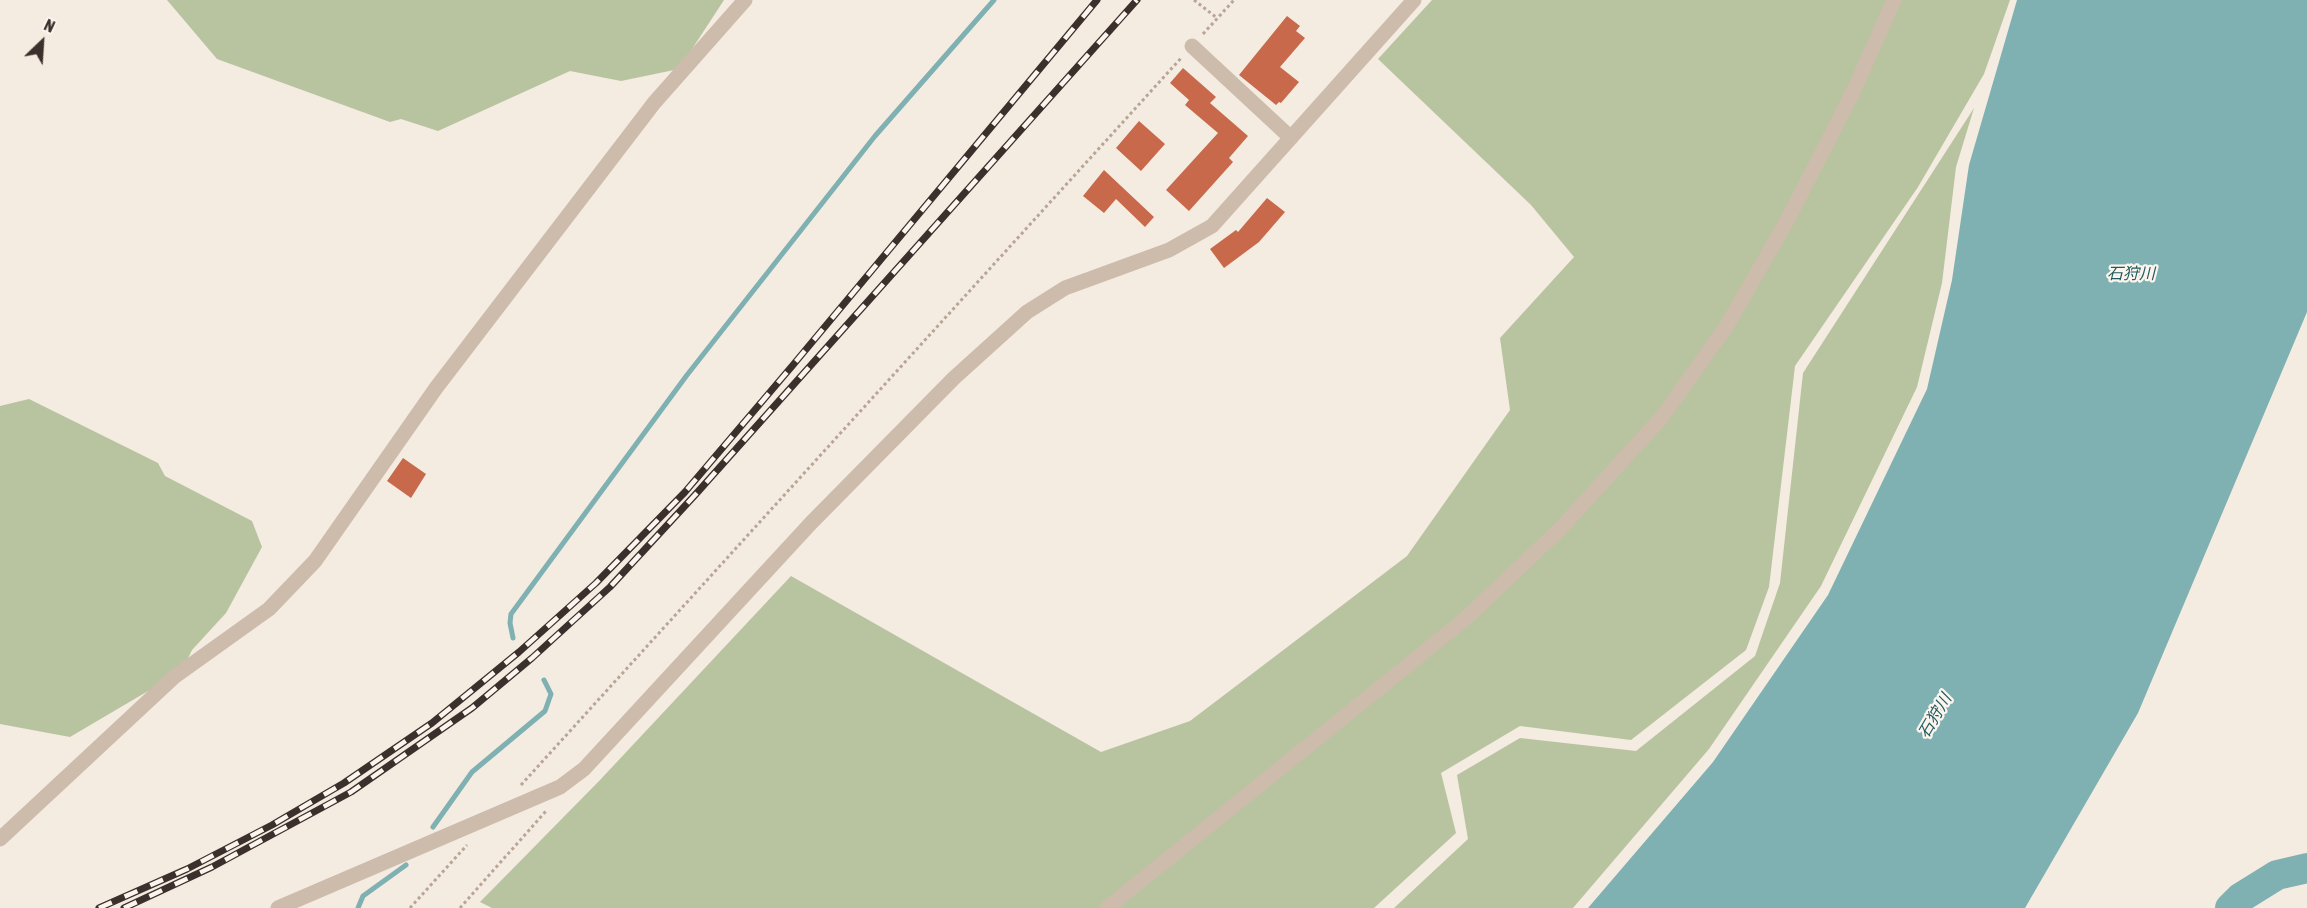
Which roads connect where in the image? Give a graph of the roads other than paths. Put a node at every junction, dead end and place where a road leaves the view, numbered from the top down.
1 (745, 0) edge
2 (1414, 0) edge
3 (1894, 0) edge
4 (1192, 46) road end
5 (1291, 138) junction
6 (0, 839) edge
7 (278, 908) edge
8 (1107, 908) edge

1 - 6 street
2 - 5 street
3 - 8 street
4 - 5 street
5 - 7 street

